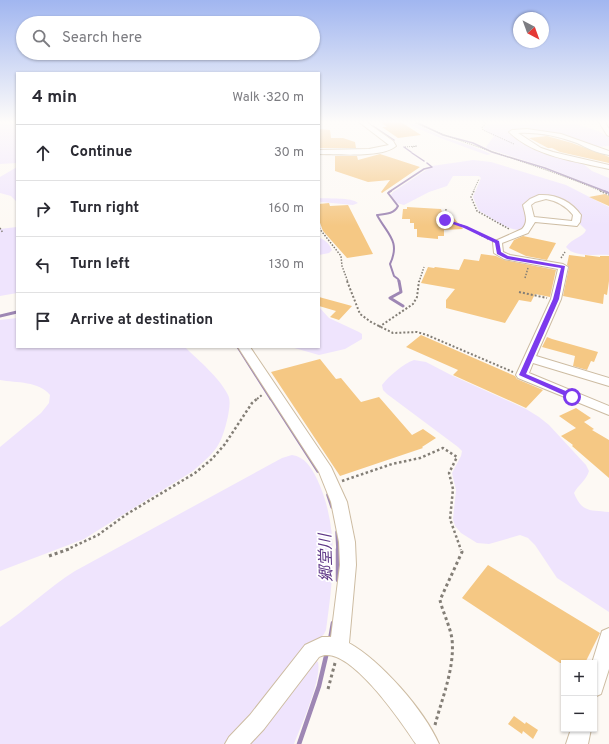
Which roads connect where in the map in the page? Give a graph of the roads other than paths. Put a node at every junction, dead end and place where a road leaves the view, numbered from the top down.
1 (563, 157) edge
2 (609, 167) edge
3 (530, 219) junction
4 (245, 348) edge
5 (530, 358) junction
6 (609, 382) edge
7 (609, 411) edge
8 (609, 637) edge
9 (339, 648) junction
10 (597, 677) edge
11 (580, 732) edge
12 (428, 743) edge
13 (236, 744) edge
14 (576, 744) edge

1 - 2 street
3 - 3 street
3 - 5 street
4 - 9 street
5 - 6 street
5 - 7 street
8 - 10 street
9 - 12 street
9 - 13 street
11 - 14 street

